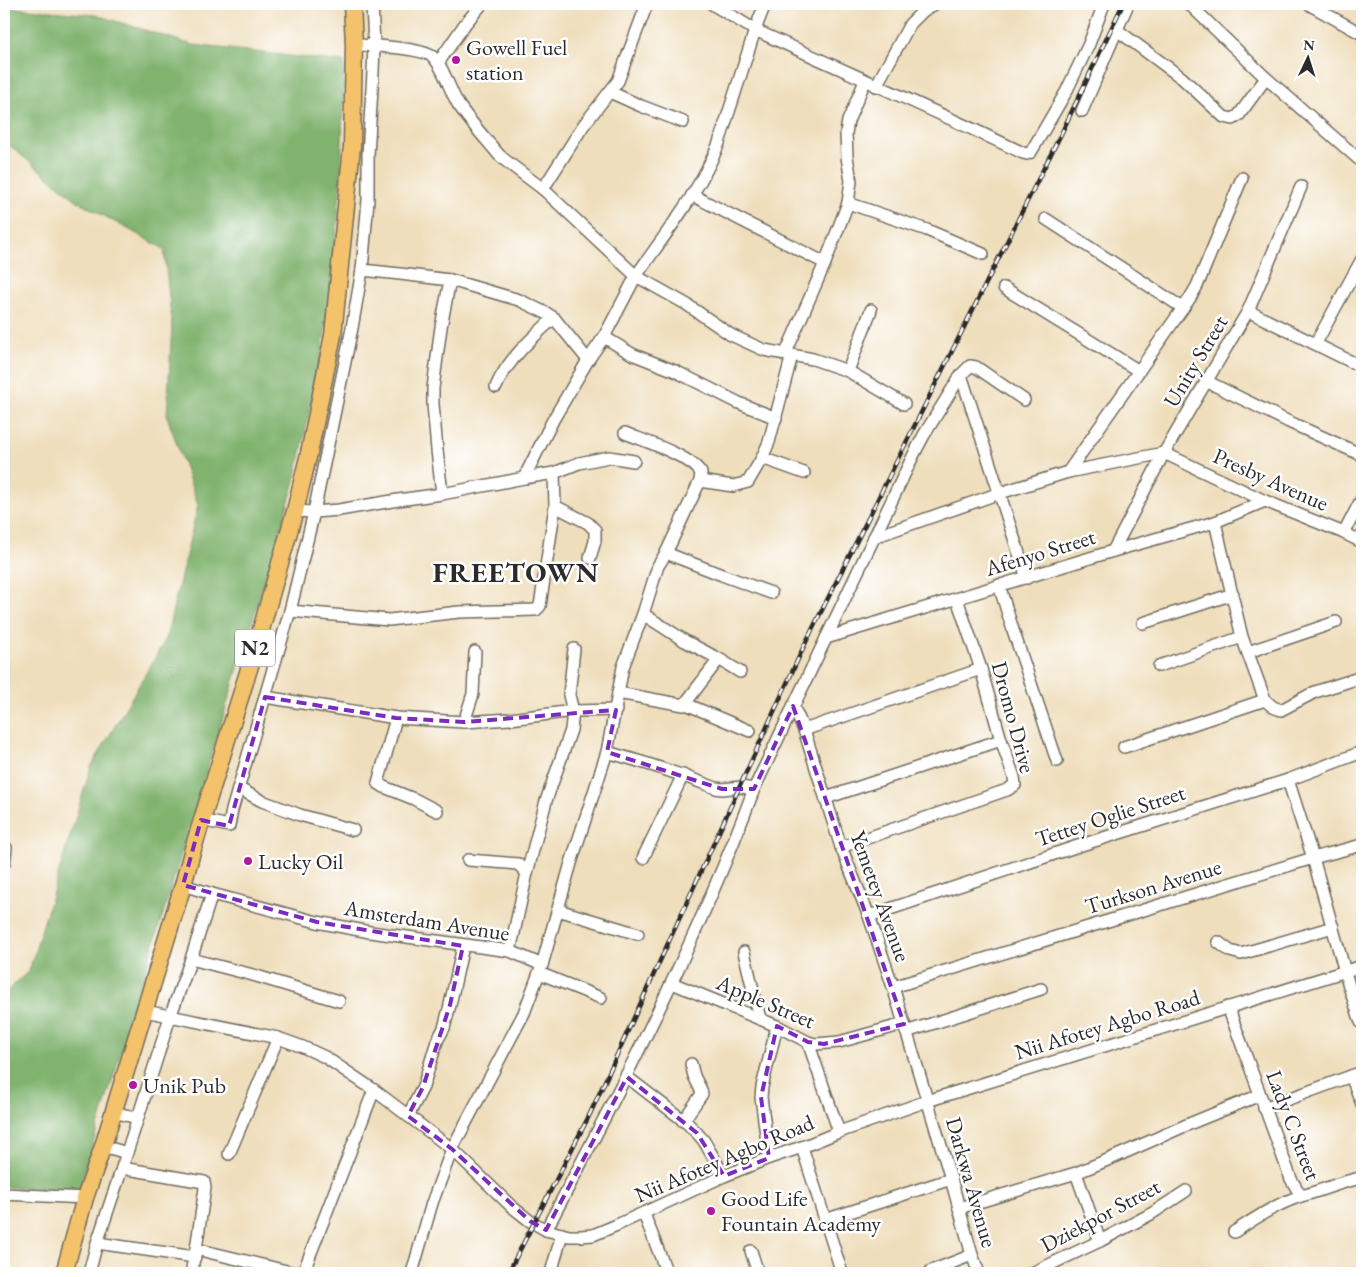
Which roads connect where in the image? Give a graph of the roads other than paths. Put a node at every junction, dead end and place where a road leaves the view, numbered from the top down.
1 (352, 4) edge
2 (372, 4) edge
3 (482, 4) edge
4 (647, 4) edge
5 (712, 4) edge
6 (765, 4) edge
7 (935, 4) edge
8 (1104, 4) edge
9 (1128, 4) edge
10 (1188, 4) edge
11 (1309, 4) edge
12 (755, 30) junction
13 (1117, 30) junction
14 (1362, 34) edge
15 (354, 45) junction
16 (374, 45) junction
17 (438, 63) junction
18 (1266, 78) junction
19 (865, 81) junction
20 (876, 86) junction
21 (610, 92) junction
22 (1082, 110) dead end
23 (683, 122) dead end
24 (1362, 162) edge
25 (1242, 178) dead end
26 (1301, 187) dead end
27 (544, 189) junction
28 (692, 195) junction
29 (848, 203) junction
30 (1046, 219) dead end
31 (982, 254) dead end
32 (1362, 259) edge
33 (824, 264) junction
34 (362, 270) junction
35 (636, 276) junction
36 (450, 280) junction
37 (1004, 288) dead end
38 (1183, 308) junction
39 (871, 310) dead end
40 (1248, 311) junction
41 (554, 318) junction
42 (604, 337) junction
43 (1316, 344) junction
44 (788, 355) junction
45 (588, 360) junction
46 (1362, 367) edge
47 (848, 371) junction
48 (1139, 371) junction
49 (961, 375) junction
50 (1206, 381) junction
51 (496, 387) dead end
52 (1024, 400) dead end
53 (904, 404) dead end
54 (776, 418) junction
55 (625, 433) dead end
56 (1164, 453) junction
57 (1362, 455) edge
58 (762, 458) junction
59 (634, 462) dead end
60 (1068, 472) junction
61 (554, 473) junction
62 (804, 473) dead end
63 (524, 478) junction
64 (700, 481) junction
65 (1000, 493) junction
66 (442, 494) junction
67 (1362, 498) edge
68 (1264, 500) junction
69 (555, 506) junction
70 (295, 511) junction
71 (314, 512) junction
72 (1215, 522) junction
73 (1344, 532) junction
74 (874, 537) junction
75 (1362, 542) edge
76 (1113, 551) junction
77 (666, 553) junction
78 (590, 558) dead end
79 (1027, 578) junction
80 (999, 585) junction
81 (771, 593) dead end
82 (1233, 594) junction
83 (957, 599) junction
84 (290, 612) junction
85 (643, 614) junction
86 (1336, 622) dead end
87 (1143, 623) dead end
88 (1242, 637) junction
89 (826, 638) junction
90 (574, 649) dead end
91 (475, 652) dead end
92 (1248, 652) junction
93 (719, 659) junction
94 (1159, 666) dead end
95 (981, 669) junction
96 (740, 672) dead end
97 (1362, 677) edge
98 (618, 693) junction
99 (265, 697) junction
100 (1265, 700) junction
101 (686, 704) junction
102 (793, 706) junction
103 (616, 710) junction
104 (573, 711) junction
105 (396, 718) junction
106 (464, 722) junction
107 (804, 730) junction
108 (750, 731) dead end
109 (1001, 740) junction
110 (1124, 747) dead end
111 (607, 752) junction
112 (1362, 752) edge
113 (1057, 761) dead end
114 (683, 775) junction
115 (1288, 780) junction
116 (238, 788) junction
117 (754, 789) junction
118 (826, 798) junction
119 (436, 811) dead end
120 (201, 820) junction
121 (353, 830) dead end
122 (1362, 845) edge
123 (841, 847) junction
124 (4, 848) edge
125 (643, 858) dead end
126 (1313, 858) junction
127 (468, 860) dead end
128 (4, 864) edge
129 (528, 873) junction
130 (183, 885) junction
131 (212, 894) junction
132 (558, 910) junction
133 (869, 916) junction
134 (1333, 927) junction
135 (638, 934) dead end
136 (1218, 942) dead end
137 (463, 946) junction
138 (510, 951) junction
139 (744, 952) dead end
140 (191, 959) junction
141 (1362, 966) edge
142 (541, 969) junction
143 (1345, 971) junction
144 (672, 983) junction
145 (893, 988) junction
146 (1041, 989) dead end
147 (601, 998) dead end
148 (339, 1001) dead end
149 (1228, 1007) junction
150 (145, 1011) junction
151 (170, 1017) junction
152 (760, 1019) junction
153 (1361, 1022) edge
154 (777, 1026) junction
155 (905, 1028) junction
156 (278, 1038) junction
157 (808, 1042) junction
158 (691, 1064) dead end
159 (1357, 1074) edge
160 (627, 1077) junction
161 (374, 1090) junction
162 (1260, 1095) junction
163 (927, 1101) junction
164 (1362, 1104) edge
165 (1264, 1108) junction
166 (114, 1112) junction
167 (408, 1116) junction
168 (137, 1118) junction
169 (683, 1121) junction
170 (839, 1132) junction
171 (104, 1146) junction
172 (802, 1147) junction
173 (452, 1149) junction
174 (127, 1153) junction
175 (229, 1154) dead end
176 (770, 1158) junction
177 (122, 1168) junction
178 (1076, 1173) junction
179 (724, 1176) junction
180 (1362, 1178) edge
181 (951, 1179) junction
182 (1186, 1191) dead end
183 (4, 1194) edge
184 (1301, 1196) junction
185 (85, 1198) junction
186 (960, 1208) junction
187 (644, 1214) junction
188 (825, 1220) junction
189 (546, 1230) junction
190 (1234, 1232) dead end
191 (562, 1234) junction
192 (1100, 1241) junction
193 (97, 1243) junction
194 (751, 1251) dead end
195 (196, 1253) junction
196 (972, 1256) junction
197 (64, 1273) edge
198 (89, 1273) edge
199 (191, 1273) edge
200 (295, 1273) edge
201 (303, 1273) edge
202 (412, 1273) edge
203 (551, 1273) edge
204 (667, 1273) edge
205 (758, 1273) edge
206 (842, 1273) edge
207 (930, 1273) edge
208 (979, 1273) edge
209 (1032, 1273) edge

1 - 15 highway, N2
2 - 16 street
3 - 17 street
4 - 21 street
5 - 12 street
6 - 12 street
7 - 20 street
8 - 20 street
9 - 13 street
10 - 18 street
11 - 14 street
12 - 19 street
12 - 28 street
13 - 18 street
13 - 22 street
15 - 16 street
15 - 70 highway, N2
16 - 17 street
16 - 34 street
17 - 27 street
18 - 24 street
19 - 20 street
19 - 29 street
21 - 23 street
21 - 27 street
25 - 38 street
26 - 40 street, Unity Street
27 - 35 street
28 - 33 street
28 - 35 street
29 - 31 street
29 - 33 street
30 - 38 street
32 - 43 street
33 - 44 street
34 - 36 street
34 - 71 street
35 - 42 street
35 - 44 street
36 - 41 street
36 - 66 street
37 - 48 street
38 - 48 street
39 - 47 street
40 - 43 street
40 - 50 street, Unity Street
41 - 45 street
41 - 51 street
42 - 45 street
42 - 54 street
43 - 46 street
44 - 47 street
44 - 54 street
45 - 63 street
47 - 53 street
48 - 60 street
49 - 52 street
49 - 65 street
49 - 74 street
50 - 56 street, Unity Street
50 - 57 street
54 - 58 street
55 - 64 street
56 - 60 street
56 - 68 street, Presby Avenue
56 - 76 street, Unity Street
58 - 62 street
58 - 64 street
59 - 61 street
60 - 65 street
61 - 63 street
61 - 69 street
63 - 66 street
64 - 77 street
65 - 74 street
65 - 79 street
66 - 71 street
67 - 73 street
68 - 72 street, Afenyo Street
68 - 73 street, Presby Avenue
69 - 78 street
69 - 84 street
70 - 71 street
70 - 120 highway, N2
71 - 84 street
72 - 76 street, Afenyo Street
72 - 82 street
73 - 75 street, Presby Avenue
74 - 89 street
76 - 79 street, Afenyo Street
77 - 81 street
77 - 85 street
79 - 80 street, Afenyo Street
80 - 83 street, Afenyo Street
80 - 113 street
82 - 87 street
82 - 88 street
83 - 89 street, Afenyo Street
83 - 95 street, Dromo Drive
84 - 99 street
85 - 93 street
85 - 98 street
86 - 92 street
88 - 92 street
88 - 94 street
89 - 102 street
90 - 104 street
91 - 106 street
92 - 100 street
93 - 96 street
93 - 101 street
95 - 107 street
95 - 109 street, Dromo Drive
97 - 100 street
98 - 101 street
98 - 103 street
99 - 105 street
99 - 116 street
100 - 110 street
101 - 108 street
102 - 107 street, Yemetey Avenue
102 - 117 street
103 - 104 street
103 - 111 street
104 - 106 street
104 - 129 street
105 - 106 street
105 - 119 street
107 - 118 street, Yemetey Avenue
109 - 118 street
109 - 123 street, Dromo Drive
111 - 114 street
111 - 132 street
112 - 115 street, Tettey Oglie Street
114 - 117 street
114 - 125 street
115 - 126 street
115 - 133 street, Tettey Oglie Street
116 - 120 street
116 - 121 street
117 - 144 street
118 - 123 street, Yemetey Avenue
120 - 130 highway, N2
122 - 126 street, Turkson Avenue
123 - 133 street, Yemetey Avenue
124 - 128 street
126 - 134 street
126 - 145 street, Turkson Avenue
127 - 129 street
129 - 138 street
130 - 131 street, Amsterdam Avenue
130 - 150 highway, N2
131 - 137 street, Amsterdam Avenue
131 - 140 street
132 - 135 street
132 - 142 street
133 - 145 street, Yemetey Avenue
134 - 136 street
134 - 143 street
137 - 138 street, Amsterdam Avenue
137 - 167 street
138 - 142 street, Amsterdam Avenue
139 - 152 street
140 - 148 street
140 - 151 street
141 - 143 street, Nii Afotey Agbo Road
142 - 147 street, Amsterdam Avenue
142 - 173 street
143 - 149 street, Nii Afotey Agbo Road
143 - 153 street
144 - 152 street, Apple Street
144 - 160 street
145 - 155 street, Yemetey Avenue
146 - 155 street, Apple Street
149 - 162 street, Lady C Street
149 - 163 street, Nii Afotey Agbo Road
150 - 151 street, Nii Afotey Agbo Road
150 - 166 highway, N2
151 - 156 street, Nii Afotey Agbo Road
151 - 168 street
152 - 154 street, Apple Street
154 - 157 street, Apple Street
154 - 176 street
155 - 157 street, Apple Street
155 - 163 street, Yemetey Avenue
156 - 161 street, Nii Afotey Agbo Road
156 - 175 street
157 - 170 street
158 - 169 street
159 - 164 street
159 - 165 street
160 - 169 street
160 - 189 street
161 - 167 street, Nii Afotey Agbo Road
161 - 201 street
162 - 165 street, Lady C Street
162 - 178 street
163 - 170 street, Nii Afotey Agbo Road
163 - 181 street, Darkwa Avenue
165 - 184 street, Lady C Street
166 - 168 street
166 - 171 highway, N2
167 - 173 street, Nii Afotey Agbo Road
168 - 174 street
169 - 179 street
170 - 172 street, Nii Afotey Agbo Road
171 - 174 street
171 - 185 highway, N2
172 - 176 street, Nii Afotey Agbo Road
172 - 188 street
173 - 189 street, Nii Afotey Agbo Road
173 - 202 street
174 - 177 street
176 - 179 street, Nii Afotey Agbo Road
177 - 193 street
177 - 195 street
178 - 186 street
178 - 192 street
179 - 187 street, Nii Afotey Agbo Road
180 - 184 street, Lady C Street
181 - 186 street, Darkwa Avenue
181 - 188 street
182 - 192 street, Dziekpor Street
183 - 185 street
184 - 190 street
185 - 197 highway, N2
186 - 196 street, Darkwa Avenue
187 - 191 street, Nii Afotey Agbo Road
187 - 204 street
188 - 206 street
189 - 191 street, Nii Afotey Agbo Road
191 - 203 street
192 - 209 street, Dziekpor Street
193 - 195 street
193 - 198 street
194 - 205 street
195 - 199 street
195 - 200 street
196 - 207 street
196 - 208 street, Darkwa Avenue

